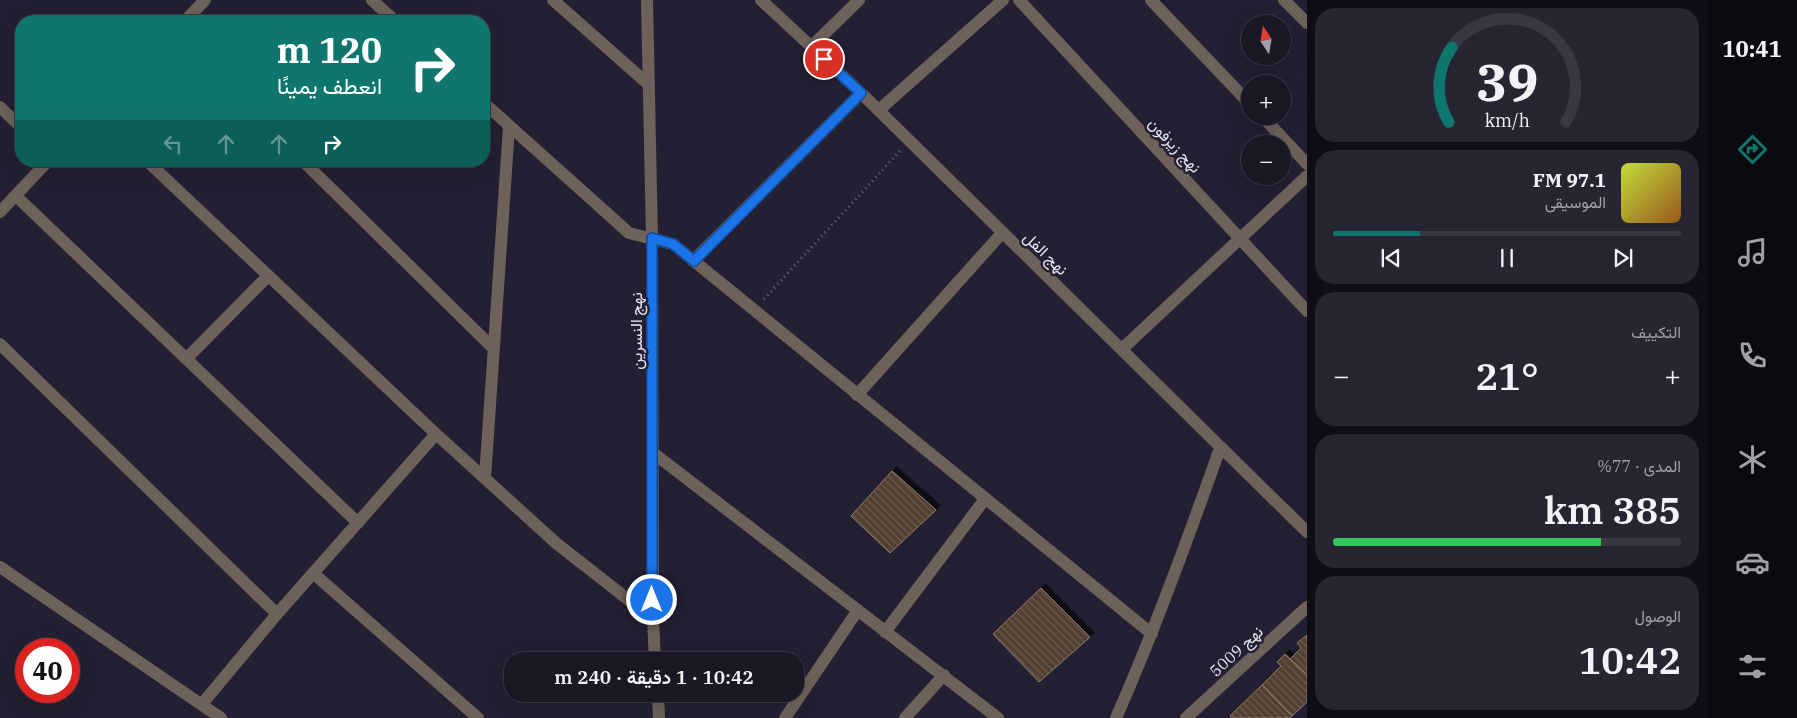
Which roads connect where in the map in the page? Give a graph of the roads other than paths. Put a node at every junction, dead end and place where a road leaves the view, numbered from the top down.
1 (205, 0) edge
2 (553, 0) edge
3 (647, 0) edge
4 (761, 0) edge
5 (859, 0) edge
6 (1003, 0) edge
7 (1019, 0) edge
8 (1151, 0) edge
9 (1284, 0) edge
10 (378, 2) edge
11 (191, 15) edge
12 (390, 15) edge
13 (1307, 23) edge
14 (811, 47) junction
15 (648, 84) junction
16 (861, 93) junction
17 (1241, 95) edge
18 (0, 107) edge
19 (490, 109) edge
20 (879, 110) junction
21 (15, 121) edge
22 (1270, 125) edge
23 (509, 127) junction
24 (1307, 164) edge
25 (43, 167) edge
26 (153, 167) edge
27 (309, 167) edge
28 (1307, 176) edge
29 (16, 196) junction
30 (0, 212) edge
31 (1002, 232) junction
32 (652, 238) junction
33 (1240, 238) junction
34 (694, 261) junction
35 (268, 276) junction
36 (1307, 311) edge
37 (0, 344) edge
38 (494, 349) junction
39 (1122, 349) junction
40 (186, 358) junction
41 (857, 395) junction
42 (436, 434) junction
43 (1220, 448) junction
44 (652, 452) junction
45 (486, 478) junction
46 (985, 499) junction
47 (358, 523) junction
48 (1307, 532) edge
49 (0, 567) edge
50 (313, 573) junction
51 (1307, 607) edge
52 (858, 610) junction
53 (277, 614) junction
54 (653, 619) junction
55 (885, 632) junction
56 (1152, 634) junction
57 (655, 652) edge
58 (944, 675) junction
59 (658, 702) edge
60 (202, 704) junction
61 (222, 718) edge
62 (478, 718) edge
63 (659, 718) edge
64 (785, 718) edge
65 (905, 718) edge
66 (998, 718) edge
67 (1116, 718) edge
68 (1186, 718) edge

1 - 11 street
2 - 15 street
3 - 15 street, نهج النسرين
4 - 14 street, نهج الفل
5 - 14 street
6 - 20 street
7 - 33 street, نهج زيزفون
8 - 17 street
9 - 13 street
10 - 12 street
14 - 16 street, نهج الفل
15 - 32 street, نهج النسرين
16 - 20 street, نهج الفل
16 - 34 street
18 - 21 street
19 - 23 street
20 - 31 street, نهج الفل
22 - 24 street
23 - 32 street
23 - 38 street
25 - 29 street
26 - 35 street
27 - 38 street
28 - 33 street
29 - 30 street
29 - 40 street
31 - 39 street, نهج الفل
31 - 41 street
32 - 34 street
32 - 44 street, نهج النسرين
33 - 36 street, نهج زيزفون
33 - 39 street
34 - 41 street
35 - 40 street
35 - 42 street
37 - 53 street
38 - 45 street
39 - 43 street, نهج الفل
40 - 47 street
41 - 46 street
42 - 45 street
42 - 47 street
43 - 48 street, نهج الفل
43 - 56 street
44 - 52 street
44 - 54 street, نهج النسرين
45 - 54 street
46 - 55 street
46 - 56 street
47 - 50 street
49 - 60 street
50 - 53 street
50 - 62 street
51 - 68 street, نهج 5009
52 - 55 street
52 - 64 street
53 - 60 street
54 - 57 street, نهج النسرين
55 - 58 street
56 - 67 street
58 - 65 street
58 - 66 street
59 - 63 street
60 - 61 street

